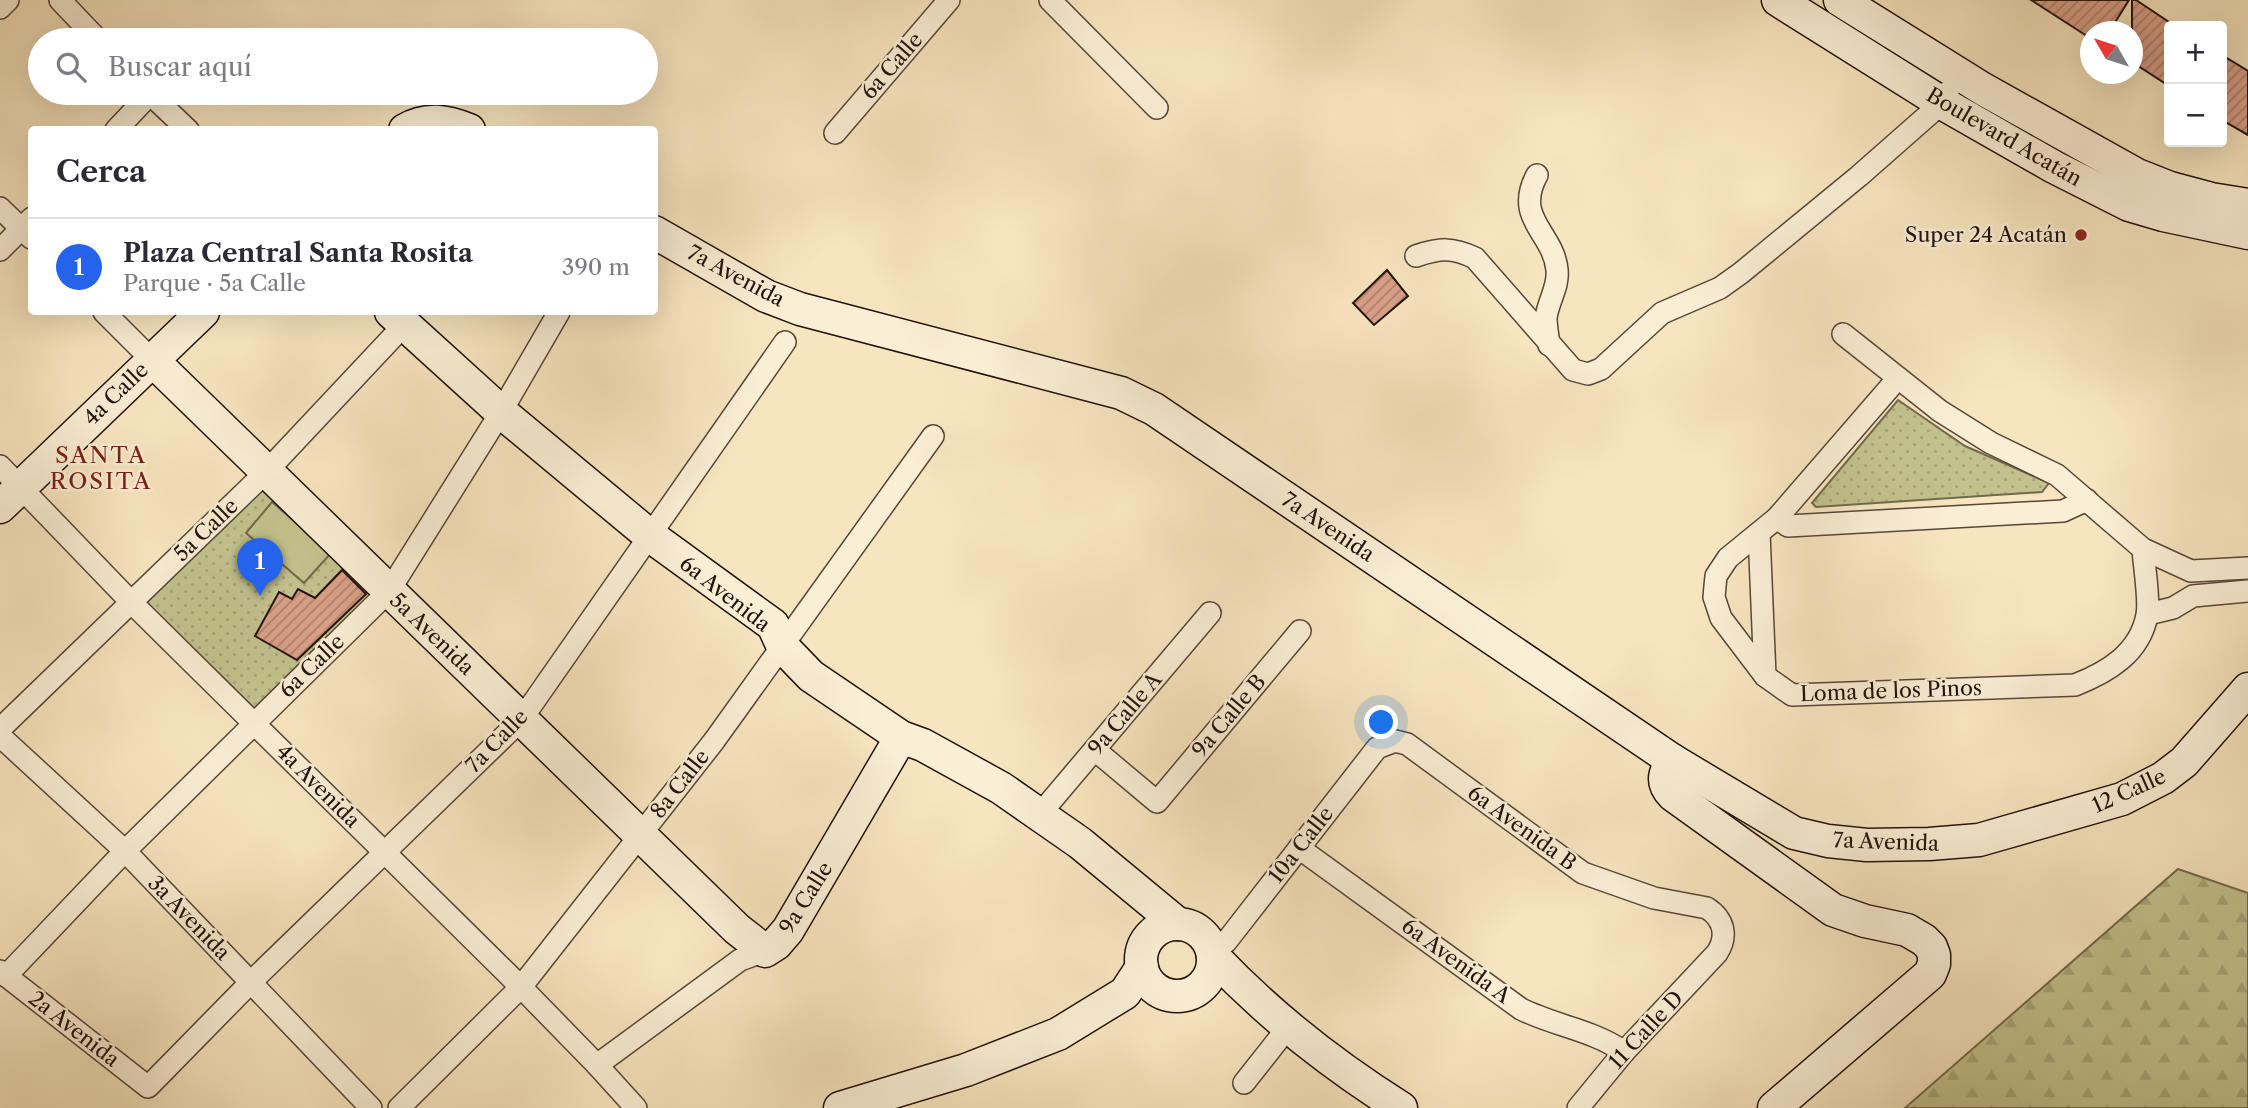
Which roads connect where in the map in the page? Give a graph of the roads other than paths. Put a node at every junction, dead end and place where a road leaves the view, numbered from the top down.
1 (8, 0) edge
2 (60, 0) edge
3 (949, 0) edge
4 (1049, 0) edge
5 (1778, 0) edge
6 (1840, 0) edge
7 (0, 8) edge
8 (87, 28) edge
9 (1959, 74) junction
10 (1942, 103) junction
11 (138, 105) edge
12 (162, 105) edge
13 (1157, 108) dead end
14 (120, 126) edge
15 (184, 126) edge
16 (413, 126) edge
17 (460, 126) edge
18 (835, 133) dead end
19 (1537, 174) dead end
20 (2248, 205) edge
21 (0, 208) edge
22 (28, 228) edge
23 (2248, 233) edge
24 (658, 234) edge
25 (0, 250) edge
26 (1416, 256) dead end
27 (107, 315) edge
28 (200, 315) edge
29 (557, 315) edge
30 (398, 318) edge
31 (1843, 334) dead end
32 (785, 342) dead end
33 (1549, 345) junction
34 (151, 359) junction
35 (1898, 377) junction
36 (501, 412) junction
37 (933, 436) dead end
38 (266, 472) junction
39 (7, 486) edge
40 (2087, 500) junction
41 (1777, 518) junction
42 (1759, 533) junction
43 (649, 535) junction
44 (2143, 549) junction
45 (2248, 568) edge
46 (2191, 571) junction
47 (388, 591) junction
48 (2248, 591) edge
49 (2193, 596) junction
50 (131, 602) junction
51 (1210, 613) dead end
52 (2148, 614) junction
53 (1300, 631) dead end
54 (783, 647) junction
55 (1765, 676) junction
56 (2248, 689) edge
57 (521, 720) junction
58 (254, 723) junction
59 (0, 729) edge
60 (0, 736) edge
61 (901, 737) junction
62 (1377, 748) joint
63 (1095, 750) junction
64 (1672, 760) junction
65 (1040, 814) junction
66 (640, 834) junction
67 (1979, 840) joint
68 (1080, 843) junction
69 (1299, 848) junction
70 (125, 851) junction
71 (384, 853) junction
72 (1178, 924) junction
73 (1219, 949) junction
74 (765, 951) junction
75 (1717, 953) joint
76 (1143, 958) junction
77 (3, 973) edge
78 (251, 982) junction
79 (1201, 986) junction
80 (521, 987) junction
81 (1161, 992) junction
82 (1278, 1017) junction
83 (1058, 1034) junction
84 (1623, 1052) junction
85 (597, 1065) junction
86 (1244, 1083) dead end
87 (148, 1087) joint
88 (1381, 1103) edge
89 (371, 1108) edge
90 (399, 1108) edge
91 (636, 1108) edge
92 (840, 1108) edge
93 (1578, 1108) edge
94 (1773, 1108) edge

1 - 7 street
2 - 8 street
3 - 18 street, 6a Calle
4 - 13 street
5 - 10 street, Boulevard Acatán
6 - 9 street, Boulevard Acatán
9 - 10 street
9 - 20 street, Boulevard Acatán
10 - 23 street, Boulevard Acatán
10 - 33 street
11 - 14 street
12 - 15 street
16 - 17 street
19 - 33 street
21 - 22 street
22 - 25 street
24 - 64 street, 7a Avenida
26 - 33 street
27 - 34 street, 5a Avenida
28 - 34 street, 4a Calle
29 - 36 street, 6a Calle
30 - 36 street, 6a Avenida
30 - 38 street, 5a Calle
31 - 35 street
32 - 43 street, 7a Calle
34 - 38 street, 5a Avenida
34 - 39 street, 4a Calle
35 - 40 street
35 - 41 street, Loma de los Pinos
36 - 43 street, 6a Avenida
36 - 47 street, 6a Calle
37 - 54 street, 8a Calle
38 - 47 street, 5a Avenida
38 - 50 street, 5a Calle
39 - 50 street, 4a Avenida
40 - 41 street
40 - 44 street
41 - 42 street, Loma de los Pinos
42 - 55 street
42 - 55 street, Loma de los Pinos
43 - 54 street, 6a Avenida
43 - 57 street, 7a Calle
44 - 46 street
44 - 52 street, Loma de los Pinos
45 - 46 street
46 - 49 street
47 - 57 street, 5a Avenida
47 - 58 street, 6a Calle
48 - 49 street
49 - 52 street
50 - 58 street, 4a Avenida
50 - 59 street, 5a Calle
51 - 63 street, 9a Calle A
52 - 55 street, Loma de los Pinos
53 - 63 street, 9a Calle B
54 - 61 street, 6a Avenida
54 - 66 street, 8a Calle
56 - 67 street, 12 Calle
57 - 66 street, 5a Avenida
57 - 71 street, 7a Calle
58 - 70 street, 6a Calle
58 - 71 street, 4a Avenida
60 - 70 street, 3a Avenida
61 - 65 street, 6a Avenida
61 - 74 street, 9a Calle
62 - 69 street, 10a Calle
62 - 75 street, 6a Avenida B
63 - 65 street, 9a Calle A
64 - 67 street, 7a Avenida
64 - 94 street
65 - 68 street, 6a Avenida
66 - 74 street, 5a Avenida
66 - 80 street, 8a Calle
68 - 72 street, 6a Avenida
68 - 76 street, 6a Avenida
69 - 73 street, 10a Calle
69 - 84 street, 6a Avenida A
70 - 77 street, 6a Calle
70 - 78 street, 3a Avenida
71 - 78 street, 7a Calle
71 - 80 street, 4a Avenida
72 - 73 street
72 - 76 street
73 - 79 street
73 - 82 street
74 - 85 street, 9a Calle
75 - 84 street, 11 Calle D
76 - 81 street
76 - 83 street
77 - 87 street, 2a Avenida
78 - 87 street, 7a Calle
78 - 89 street, 3a Avenida
79 - 81 street
79 - 82 street
80 - 85 street, 4a Avenida
80 - 90 street, 8a Calle
81 - 83 street
82 - 86 street
82 - 88 street
83 - 92 street
84 - 93 street, 11 Calle D
85 - 91 street, 4a Avenida

